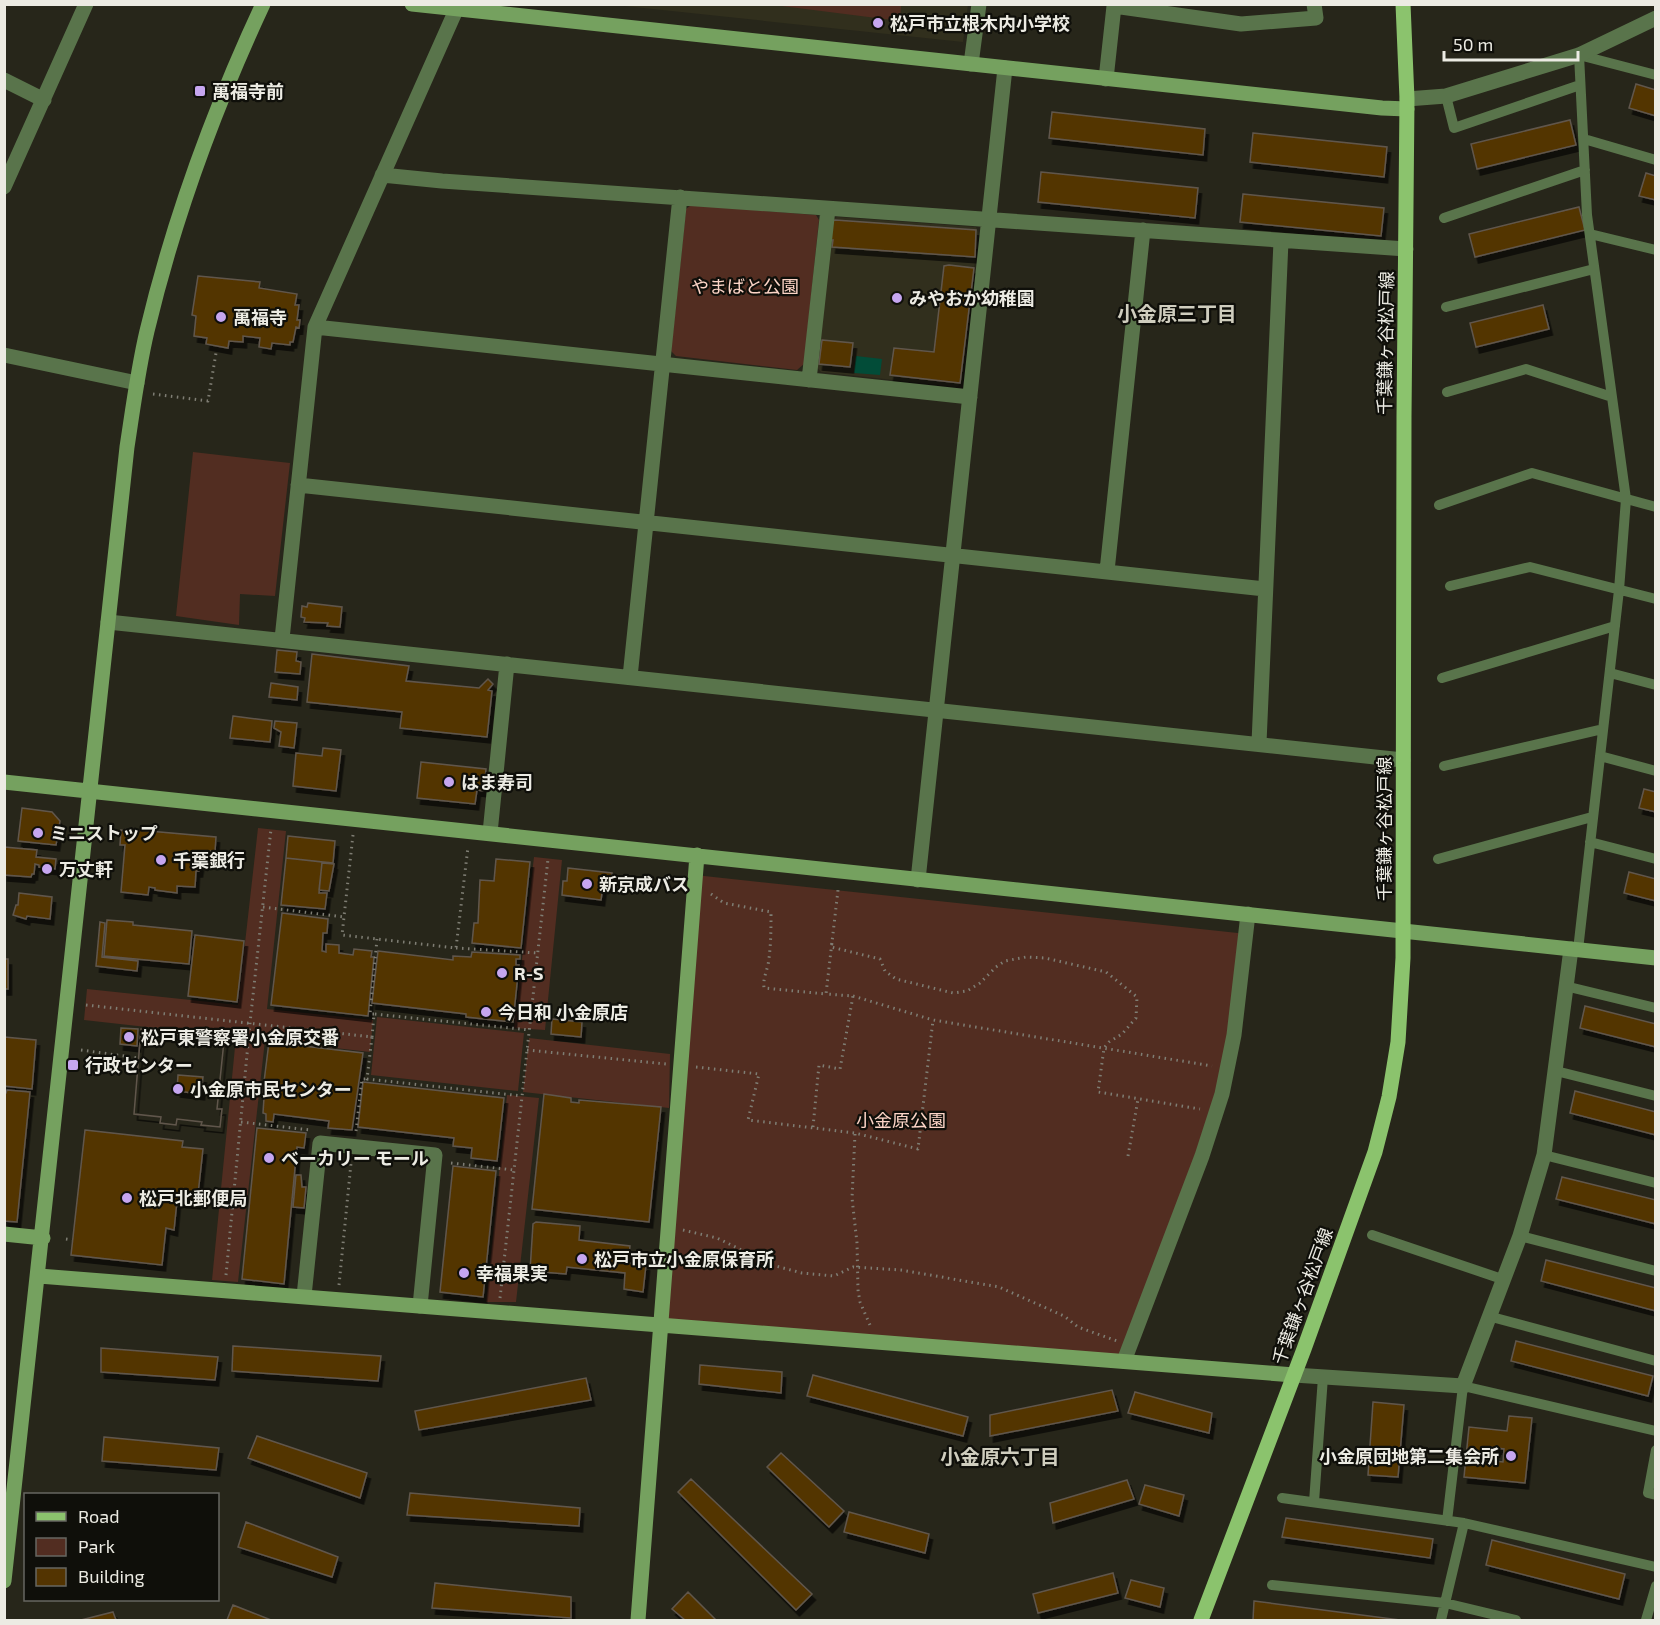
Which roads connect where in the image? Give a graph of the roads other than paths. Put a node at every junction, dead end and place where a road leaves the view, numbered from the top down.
1 (86, 4) edge
2 (263, 4) edge
3 (412, 4) edge
4 (979, 4) edge
5 (1314, 4) edge
6 (1403, 4) edge
7 (500, 9) edge
8 (456, 10) junction
9 (1656, 18) edge
10 (1579, 55) junction
11 (970, 64) junction
12 (1005, 68) junction
13 (1656, 75) edge
14 (1106, 79) junction
15 (4, 80) edge
16 (1580, 85) junction
17 (1446, 96) junction
18 (44, 100) junction
19 (1407, 104) junction
20 (1584, 139) junction
21 (1656, 160) edge
22 (1585, 170) junction
23 (382, 176) junction
24 (4, 187) edge
25 (680, 197) junction
26 (828, 209) junction
27 (1444, 218) dead end
28 (990, 221) junction
29 (1143, 231) junction
30 (1590, 234) junction
31 (1281, 241) junction
32 (1406, 249) junction
33 (1656, 250) edge
34 (1594, 269) junction
35 (1446, 308) dead end
36 (315, 327) junction
37 (4, 356) edge
38 (664, 364) junction
39 (809, 380) junction
40 (137, 383) junction
41 (1447, 392) dead end
42 (970, 397) junction
43 (1612, 398) junction
44 (298, 485) junction
45 (1626, 500) junction
46 (1439, 505) dead end
47 (1656, 507) edge
48 (646, 522) junction
49 (954, 555) junction
50 (1107, 571) junction
51 (1450, 586) dead end
52 (1265, 589) junction
53 (1619, 590) junction
54 (1656, 598) edge
55 (108, 622) junction
56 (1615, 626) junction
57 (282, 639) junction
58 (507, 664) junction
59 (1610, 673) junction
60 (630, 677) junction
61 (1442, 678) dead end
62 (1656, 685) edge
63 (937, 709) junction
64 (1603, 729) junction
65 (1259, 743) junction
66 (1600, 756) junction
67 (1403, 759) junction
68 (1444, 766) dead end
69 (1656, 771) edge
70 (4, 782) edge
71 (90, 791) junction
72 (1592, 817) junction
73 (490, 833) junction
74 (1590, 842) junction
75 (697, 855) junction
76 (1438, 859) dead end
77 (1656, 859) edge
78 (918, 880) junction
79 (1248, 914) junction
80 (1403, 931) junction
81 (1575, 950) junction
82 (1656, 958) edge
83 (1565, 986) junction
84 (1656, 1008) edge
85 (1556, 1071) junction
86 (1656, 1096) edge
87 (1544, 1155) junction
88 (1656, 1183) edge
89 (4, 1234) edge
90 (1372, 1235) dead end
91 (1520, 1236) junction
92 (43, 1238) junction
93 (1656, 1271) edge
94 (39, 1276) junction
95 (1502, 1279) junction
96 (304, 1296) junction
97 (420, 1306) junction
98 (1488, 1316) junction
99 (661, 1325) junction
100 (1124, 1360) junction
101 (1656, 1361) edge
102 (1294, 1375) junction
103 (1323, 1377) junction
104 (1463, 1386) junction
105 (1656, 1431) edge
106 (1656, 1450) edge
107 (1656, 1495) edge
108 (1282, 1498) dead end
109 (1314, 1502) junction
110 (1447, 1521) junction
111 (1464, 1523) junction
112 (1656, 1567) edge
113 (4, 1581) edge
114 (1272, 1585) dead end
115 (1656, 1586) edge
116 (1445, 1603) junction
117 (638, 1620) edge
118 (1201, 1620) edge
119 (1441, 1620) edge
120 (1516, 1620) edge
121 (1646, 1620) edge

1 - 18 street
2 - 40 street
3 - 8 street
4 - 11 street
5 - 14 street
6 - 19 main road, 千葉鎌ヶ谷松戸線
7 - 8 street
7 - 11 street
8 - 23 street
9 - 10 street
10 - 13 lane
10 - 16 lane
10 - 17 street
11 - 12 street
12 - 14 street
12 - 28 street
14 - 19 street
15 - 18 street
16 - 17 lane
16 - 20 lane
17 - 19 street
18 - 24 street
19 - 32 main road, 千葉鎌ヶ谷松戸線
20 - 21 lane
20 - 22 lane
22 - 27 lane
22 - 30 lane
23 - 25 street
23 - 36 street
25 - 26 street
25 - 38 street
26 - 28 street
26 - 39 street
28 - 29 street
28 - 42 street
29 - 31 street
29 - 50 street
30 - 33 lane
30 - 34 lane
31 - 32 street
31 - 52 street
32 - 67 main road, 千葉鎌ヶ谷松戸線
34 - 35 lane
34 - 43 lane
36 - 38 street
36 - 44 street
37 - 40 street
38 - 39 street
38 - 48 street
39 - 42 street
40 - 55 street
41 - 43 lane
42 - 49 street
43 - 45 lane
44 - 48 street
44 - 57 street
45 - 46 lane
45 - 47 lane
45 - 53 lane
48 - 49 street
48 - 60 street
49 - 50 street
49 - 63 street
50 - 52 street
51 - 53 lane
52 - 65 street
53 - 54 lane
53 - 56 lane
55 - 57 street
55 - 71 street
56 - 59 lane
56 - 61 lane
57 - 58 street
58 - 60 street
58 - 73 street
59 - 62 lane
59 - 64 lane
60 - 63 street
63 - 65 street
63 - 78 street
64 - 66 lane
64 - 68 lane
65 - 67 street
66 - 69 lane
66 - 72 lane
67 - 80 main road, 千葉鎌ヶ谷松戸線
70 - 71 street
71 - 73 street
71 - 92 street
72 - 74 lane
72 - 76 lane
73 - 75 street
74 - 77 lane
74 - 81 lane
75 - 78 street
75 - 99 street
78 - 79 street
79 - 80 street
79 - 100 street
80 - 81 street
80 - 102 main road, 千葉鎌ヶ谷松戸線
81 - 82 street
81 - 83 street
83 - 84 lane
83 - 85 street
85 - 86 lane
85 - 87 street
87 - 88 lane
87 - 91 street
89 - 92 street
90 - 95 lane
91 - 93 lane
91 - 95 street
92 - 94 street
94 - 96 street
94 - 113 street
95 - 98 street
96 - 97 street
96 - 97 street
97 - 99 street
98 - 101 lane
98 - 104 street
99 - 100 street
99 - 117 street
100 - 102 street
102 - 103 street
102 - 118 main road, 千葉鎌ヶ谷松戸線
103 - 104 street
103 - 109 lane
104 - 105 lane
104 - 110 lane
106 - 107 lane
108 - 109 lane
109 - 110 lane
110 - 111 lane
111 - 112 lane
111 - 116 lane
114 - 116 lane
115 - 121 lane
116 - 119 lane
116 - 120 lane

